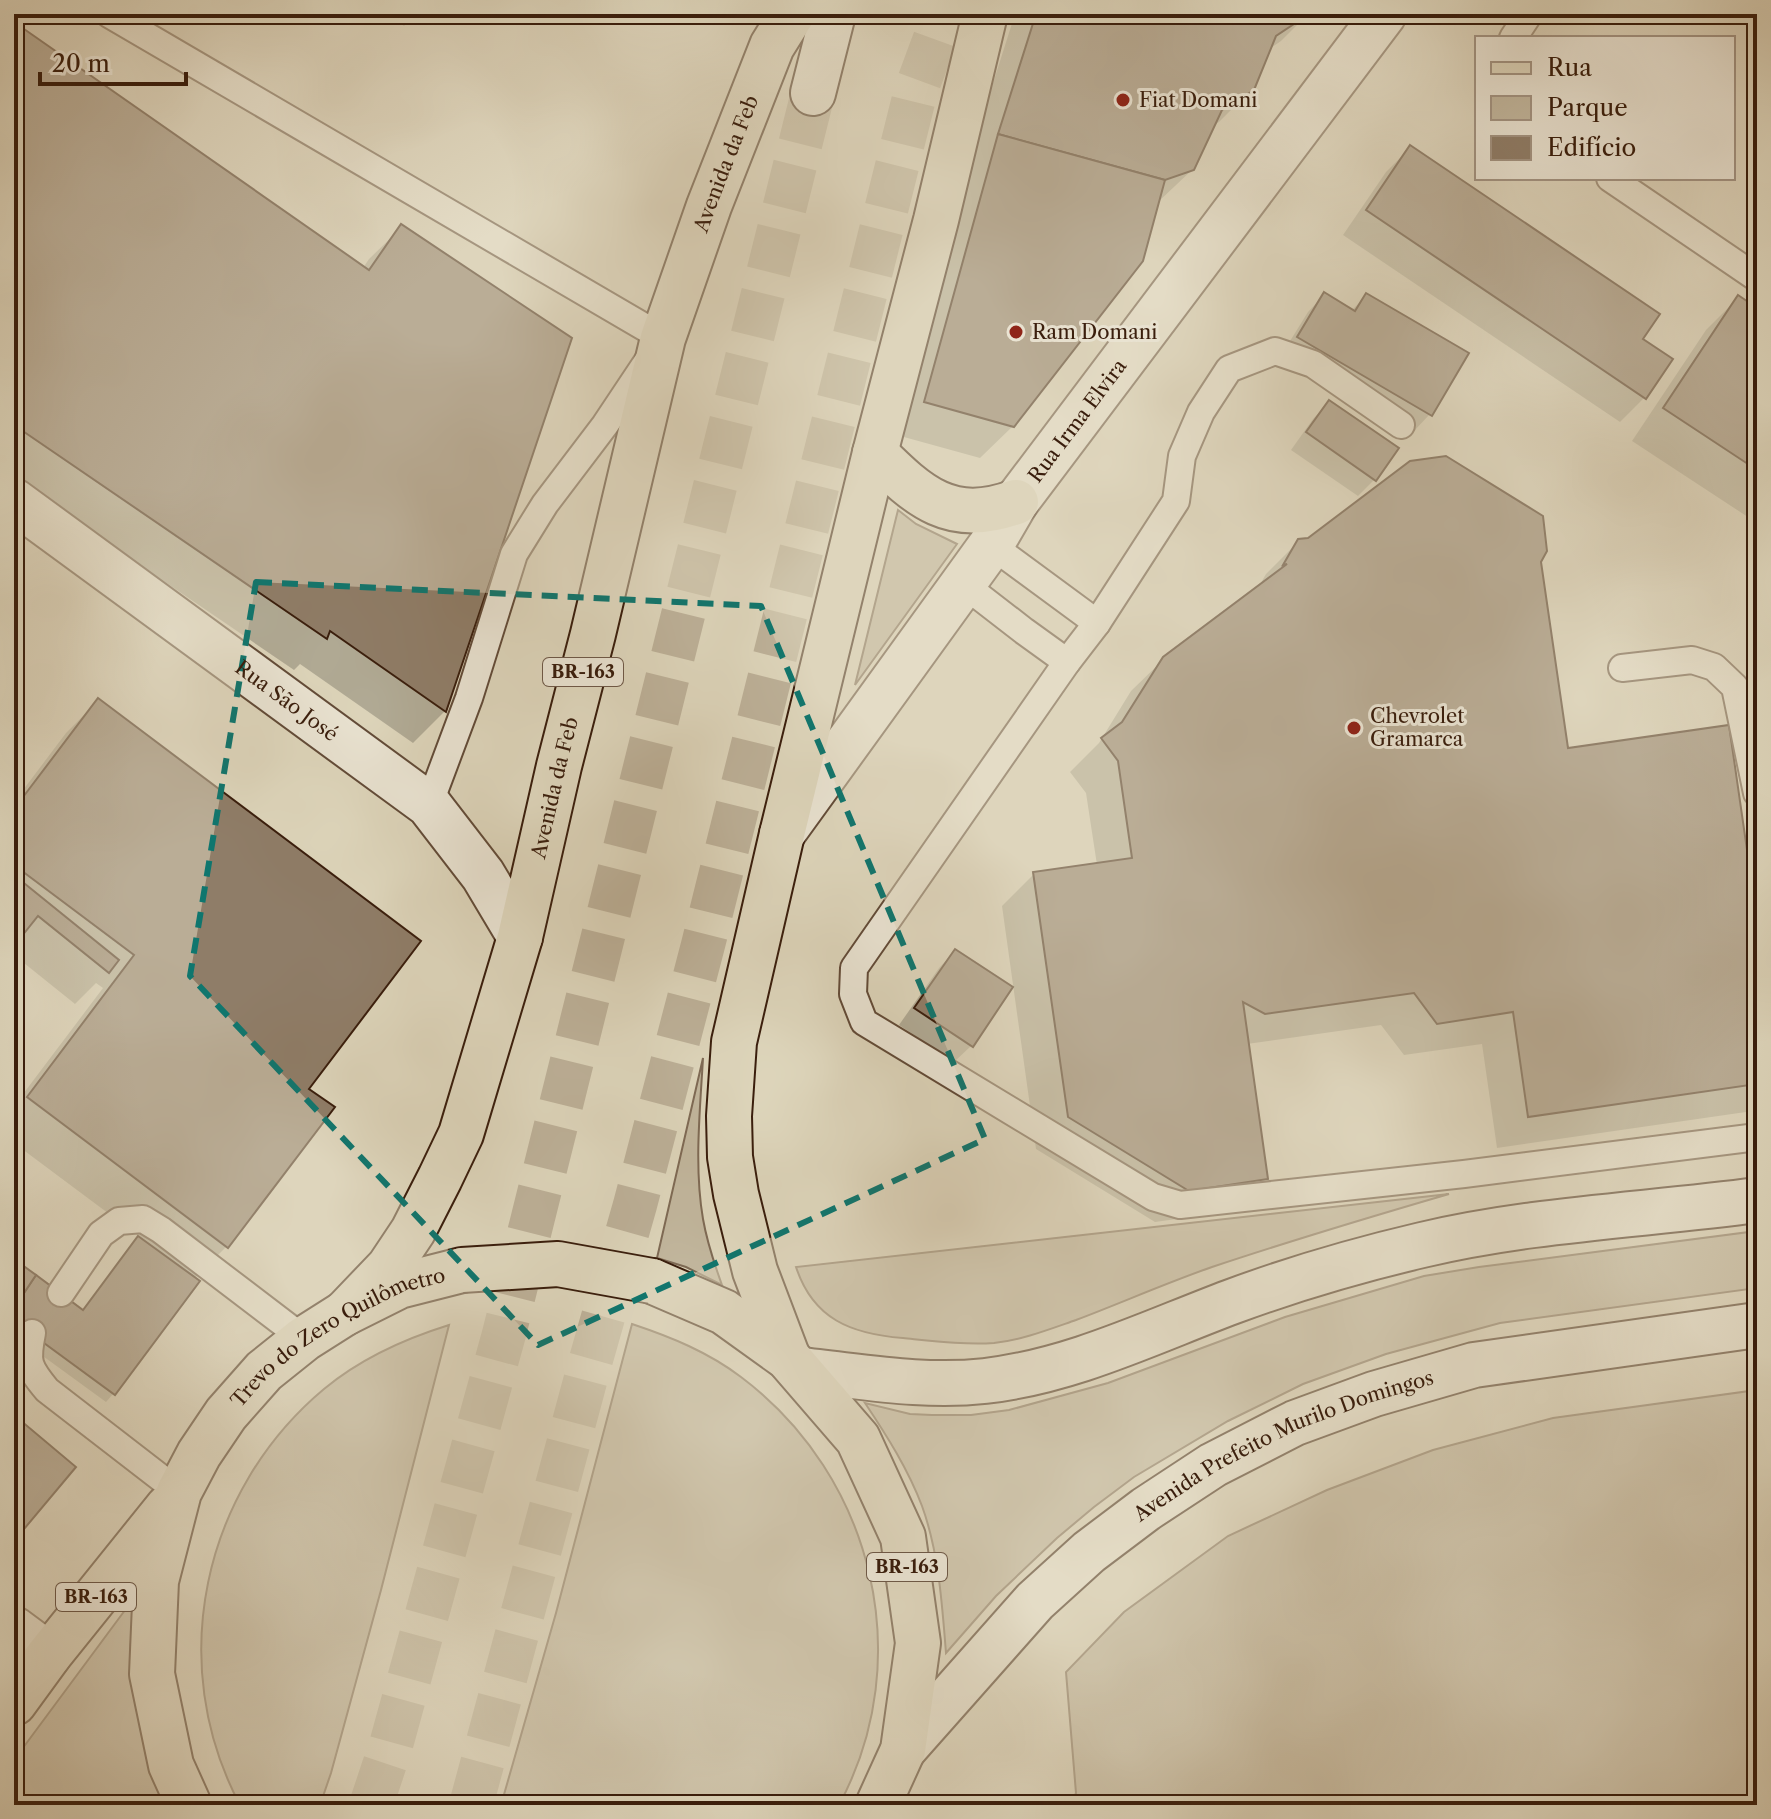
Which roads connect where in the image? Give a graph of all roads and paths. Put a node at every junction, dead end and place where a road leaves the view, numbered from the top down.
1 (109, 14) edge
2 (792, 14) edge
3 (833, 14) edge
4 (985, 14) edge
5 (1384, 14) edge
6 (1529, 14) edge
7 (1514, 36) edge
8 (813, 93) tunnel mouth
9 (1613, 180) edge
10 (1757, 278) edge
11 (663, 338) junction
12 (1401, 425) dead end
13 (875, 453) junction
14 (14, 501) edge
15 (1016, 502) junction
16 (991, 545) junction
17 (962, 583) junction
18 (1097, 623) junction
19 (1067, 662) junction
20 (1622, 668) dead end
21 (1757, 793) edge
22 (429, 805) junction
23 (782, 834) junction
24 (520, 937) junction
25 (1757, 1137) edge
26 (1757, 1200) edge
27 (61, 1293) dead end
28 (345, 1313) junction
29 (1757, 1325) edge
30 (32, 1333) dead end
31 (304, 1339) junction
32 (793, 1364) junction
33 (179, 1492) junction
34 (14, 1629) edge
35 (49, 1655) junction
36 (14, 1703) edge
37 (903, 1750) junction
38 (189, 1805) edge
39 (878, 1805) edge

1 - 11 lane
2 - 11 main road, Avenida da Feb / BR-163
3 - 8 main road
4 - 13 main road, BR-163
5 - 15 main road, Rua Irma Elvira
6 - 7 lane
9 - 10 lane
11 - 22 lane
11 - 24 main road, Avenida da Feb / BR-163
12 - 18 lane
13 - 15 main road
13 - 23 main road, BR-163
14 - 22 main road, Rua São José
15 - 16 main road, Rua Irma Elvira
16 - 17 main road, Rua Irma Elvira
16 - 18 lane
17 - 19 lane
17 - 23 main road, Rua Irma Elvira
18 - 19 lane
19 - 25 lane
20 - 21 lane
22 - 24 main road, Rua São José
23 - 32 main road, BR-163
24 - 28 main road, Avenida da Feb / BR-163
26 - 32 main road
27 - 31 lane
28 - 31 main road, Trevo do Zero Quilômetro / BR-163
28 - 32 main road, Trevo do Zero Quilômetro, bridge
29 - 37 main road, Avenida Prefeito Murilo Domingos
30 - 33 lane
31 - 33 main road, Trevo do Zero Quilômetro / BR-163
32 - 37 main road, Trevo do Zero Quilômetro / BR-163
33 - 35 main road, BR-163
33 - 38 main road, Trevo do Zero Quilômetro
34 - 35 main road
35 - 36 main road, BR-163
37 - 39 main road, Trevo do Zero Quilômetro / BR-163

